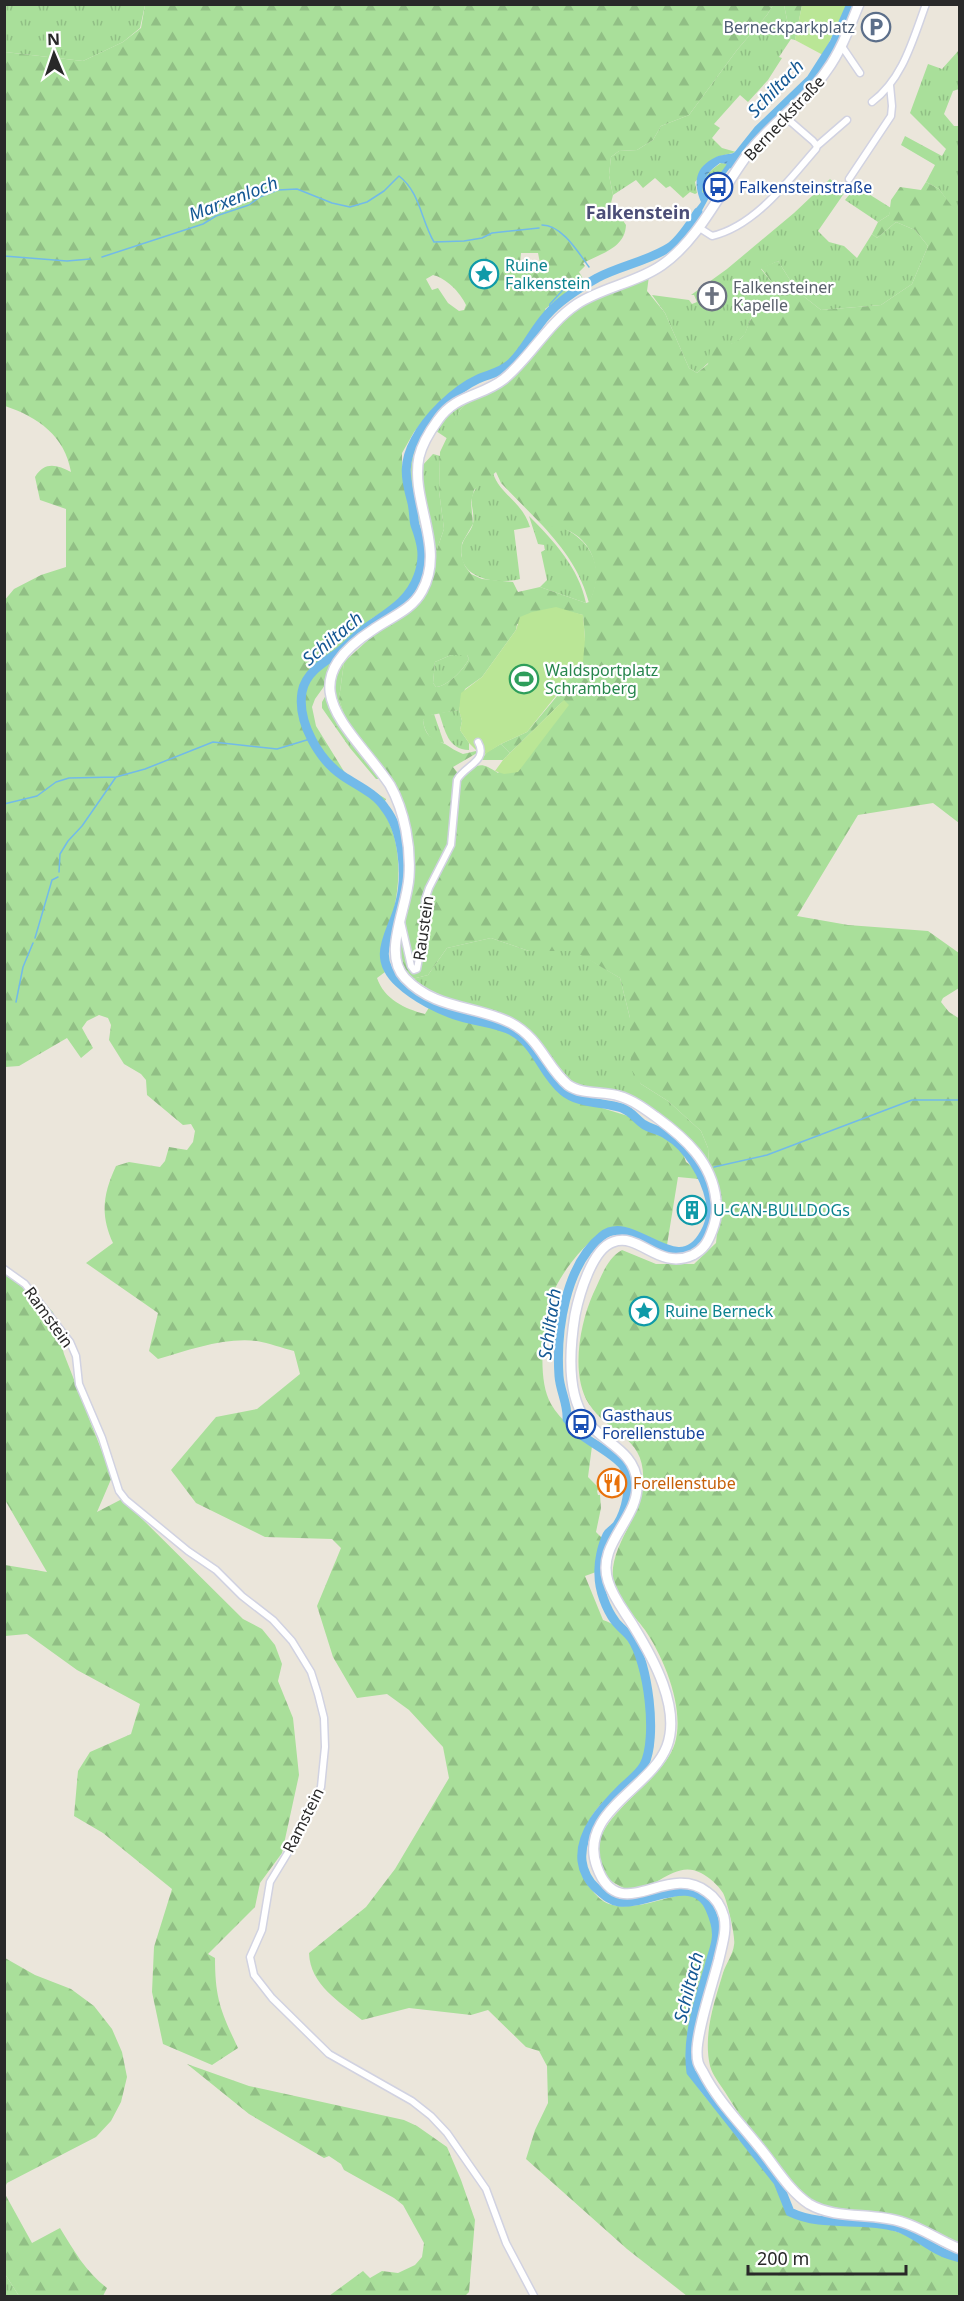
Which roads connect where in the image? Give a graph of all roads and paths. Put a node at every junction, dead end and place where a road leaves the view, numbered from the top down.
1 (859, 4) edge
2 (926, 4) edge
3 (841, 45) junction
4 (860, 73) dead end
5 (890, 85) junction
6 (872, 102) dead end
7 (783, 115) junction
8 (847, 120) dead end
9 (817, 146) junction
10 (849, 179) dead end
11 (698, 227) junction
12 (478, 742) dead end
13 (401, 922) junction
14 (4, 1269) edge
15 (960, 2249) edge
16 (534, 2296) edge

1 - 3 main road, Berneckstraße
2 - 5 street
3 - 4 street
3 - 7 main road, Berneckstraße
5 - 6 street
5 - 10 street
7 - 9 street
7 - 11 main road, Berneckstraße
8 - 9 street
9 - 11 street
11 - 13 main road, Berneckstraße
12 - 13 street, Raustein
13 - 15 main road, Berneckstraße
14 - 16 street, Ramstein

